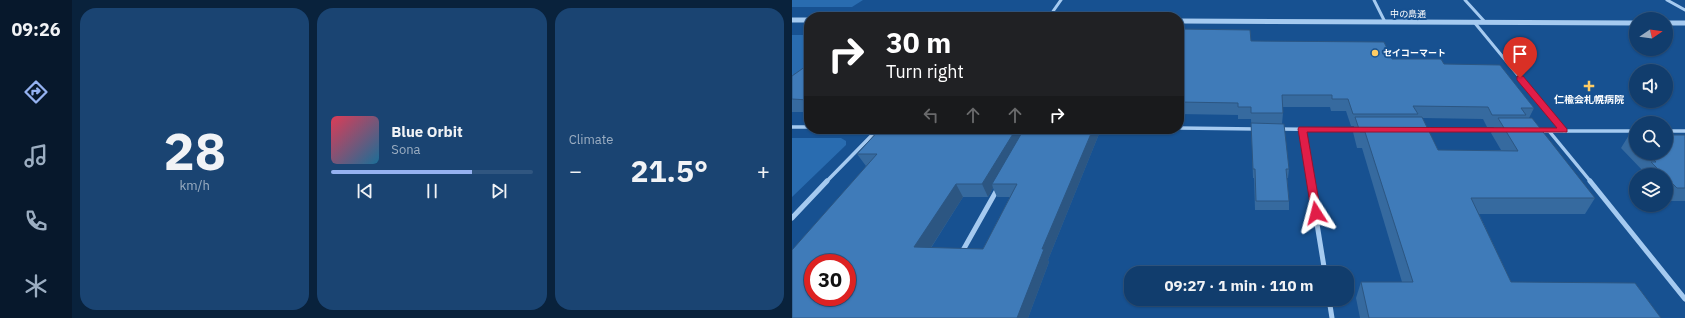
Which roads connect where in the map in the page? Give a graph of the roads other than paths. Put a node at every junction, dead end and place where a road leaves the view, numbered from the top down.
1 (1061, 0) edge
2 (1374, 0) edge
3 (1465, 0) edge
4 (1667, 0) edge
5 (1685, 10) edge
6 (1052, 12) edge
7 (792, 20) edge
8 (804, 20) edge
9 (1184, 21) edge
10 (1386, 22) junction
11 (1474, 22) junction
12 (1485, 22) junction
13 (1629, 23) edge
14 (1673, 23) edge
15 (1685, 23) edge
16 (792, 127) edge
17 (804, 127) edge
18 (1184, 128) edge
19 (1264, 129) edge
20 (1272, 129) edge
21 (1302, 129) junction
22 (1366, 130) edge
23 (1422, 130) edge
24 (1501, 130) edge
25 (1533, 130) edge
26 (1549, 131) junction
27 (1564, 131) junction
28 (1629, 131) edge
29 (1673, 131) edge
30 (1685, 131) edge
31 (873, 134) edge
32 (1001, 183) edge
33 (792, 218) edge
34 (959, 256) edge
35 (1324, 266) edge
36 (1685, 298) edge
37 (1330, 306) edge
38 (1332, 318) edge

1 - 6 street
2 - 10 street
3 - 12 street
4 - 5 street
7 - 8 street
9 - 10 street, 中の島通
10 - 11 street, 中の島通
11 - 12 street, 中の島通
11 - 27 street
12 - 13 street, 中の島通
14 - 15 street
16 - 17 street
18 - 19 street
20 - 21 street
21 - 22 street
21 - 35 street
23 - 24 street
25 - 26 street
26 - 27 street
26 - 36 street
27 - 28 street
29 - 30 street
31 - 33 street
32 - 34 street
37 - 38 street

